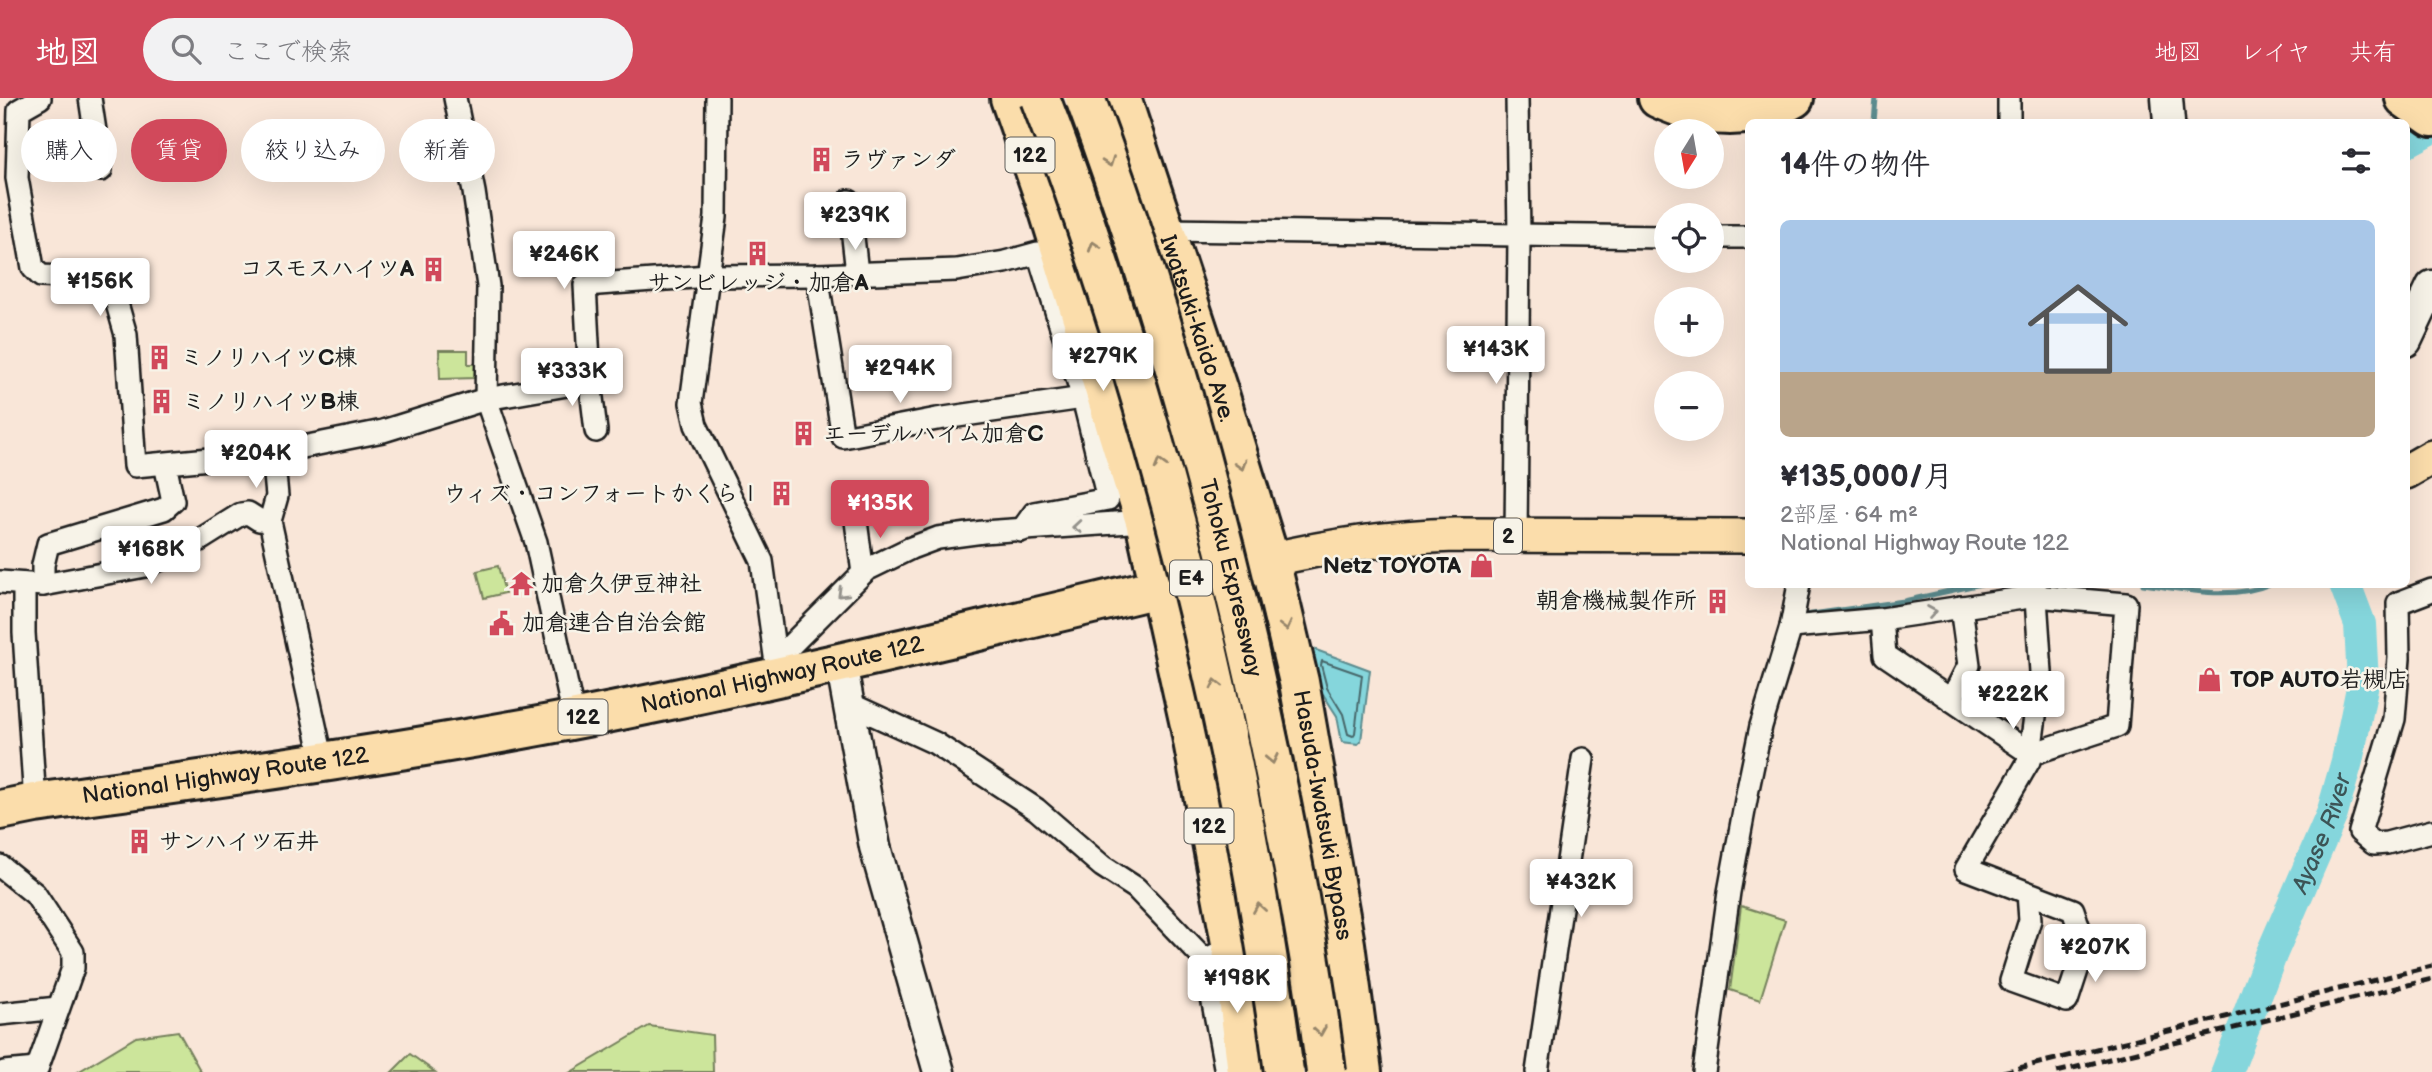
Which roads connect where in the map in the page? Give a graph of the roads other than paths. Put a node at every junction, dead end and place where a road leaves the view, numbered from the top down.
1 (40, 98) edge
2 (90, 98) edge
3 (455, 98) edge
4 (718, 98) edge
5 (1010, 98) edge
6 (1040, 98) edge
7 (1085, 98) edge
8 (1121, 98) edge
9 (1517, 98) edge
10 (1658, 98) edge
11 (1794, 98) edge
12 (2009, 98) edge
13 (2167, 98) edge
14 (2405, 98) edge
15 (2432, 117) edge
16 (93, 119) edge
17 (2009, 119) edge
18 (2169, 119) edge
19 (849, 201) dead end
20 (1164, 230) junction
21 (1518, 236) junction
22 (1654, 237) edge
23 (1724, 237) edge
24 (1745, 237) edge
25 (858, 273) junction
26 (817, 275) junction
27 (708, 276) junction
28 (2432, 286) edge
29 (2410, 333) edge
30 (590, 381) junction
31 (1083, 398) junction
32 (486, 399) junction
33 (596, 431) dead end
34 (273, 453) junction
35 (2432, 457) edge
36 (165, 464) junction
37 (2410, 470) edge
38 (855, 514) dead end
39 (270, 521) junction
40 (1145, 521) junction
41 (1021, 531) junction
42 (1516, 536) junction
43 (1745, 536) edge
44 (1270, 560) junction
45 (863, 573) junction
46 (0, 582) edge
47 (34, 585) junction
48 (1798, 588) edge
49 (1159, 589) junction
50 (2035, 589) edge
51 (2432, 590) edge
52 (1961, 607) junction
53 (1882, 619) junction
54 (1791, 627) junction
55 (841, 663) junction
56 (778, 678) junction
57 (1951, 700) junction
58 (850, 704) junction
59 (574, 718) junction
60 (2031, 754) junction
61 (1583, 759) dead end
62 (323, 762) junction
63 (17, 806) edge
64 (2432, 831) edge
65 (0, 866) edge
66 (2028, 893) junction
67 (1218, 954) junction
68 (58, 1008) junction
69 (0, 1014) edge
70 (37, 1070) edge
71 (1240, 1070) edge
72 (4, 1072) edge
73 (939, 1072) edge
74 (1284, 1072) edge
75 (1326, 1072) edge
76 (1362, 1072) edge
77 (1537, 1072) edge
78 (1704, 1072) edge

1 - 36 street
2 - 16 street
3 - 32 street
4 - 27 street
5 - 40 highway, 122
74 -> 6 highway, Tohoku Expressway / E4, bridge
7 -> 75 highway, Tohoku Expressway / E4, bridge
8 - 20 highway, Iwatsuki-kaido Ave.
9 - 21 street
10 - 11 highway
12 - 17 street
13 - 18 street
14 - 15 highway
19 - 25 street
20 - 21 street
20 -> 44 highway, Iwatsuki-kaido Ave.
21 - 22 street
21 - 42 street
23 - 24 street
25 - 26 street
25 - 31 street
26 - 27 street
26 - 31 street
27 - 30 street
27 - 56 street
28 - 29 street
30 - 32 street
30 - 33 street
31 - 41 street
32 - 34 street
32 - 59 street
34 - 36 street
34 - 39 street
35 - 37 main road
36 - 47 street
38 - 45 street
39 - 47 street
39 - 62 street
40 -> 41 street
40 - 49 highway, 122
41 - 45 street
42 - 43 main road, 2
42 - 44 main road, 2
44 - 49 highway, National Highway Route 122 / 122
44 -> 76 highway, Hasuda-Iwatsuki Bypass
45 -> 56 street
46 - 47 street
47 - 63 street
48 - 54 street
49 - 55 highway, National Highway Route 122 / 122
49 - 67 highway, 122
50 - 52 street
50 - 60 street
50 - 60 street
51 - 64 street
53 -> 52 street
52 - 57 street
53 - 54 street
53 - 57 street
54 - 78 street
55 - 56 highway, National Highway Route 122 / 122
55 - 58 street
56 - 59 highway, National Highway Route 122 / 122
57 - 60 street
58 - 67 street
58 - 73 street
59 - 62 highway, National Highway Route 122 / 122
60 - 66 street
61 - 77 street
62 - 63 highway, National Highway Route 122 / 122
65 - 68 street
66 - 66 street
67 - 71 highway, 122
68 - 69 street
68 - 70 street
70 - 72 street

